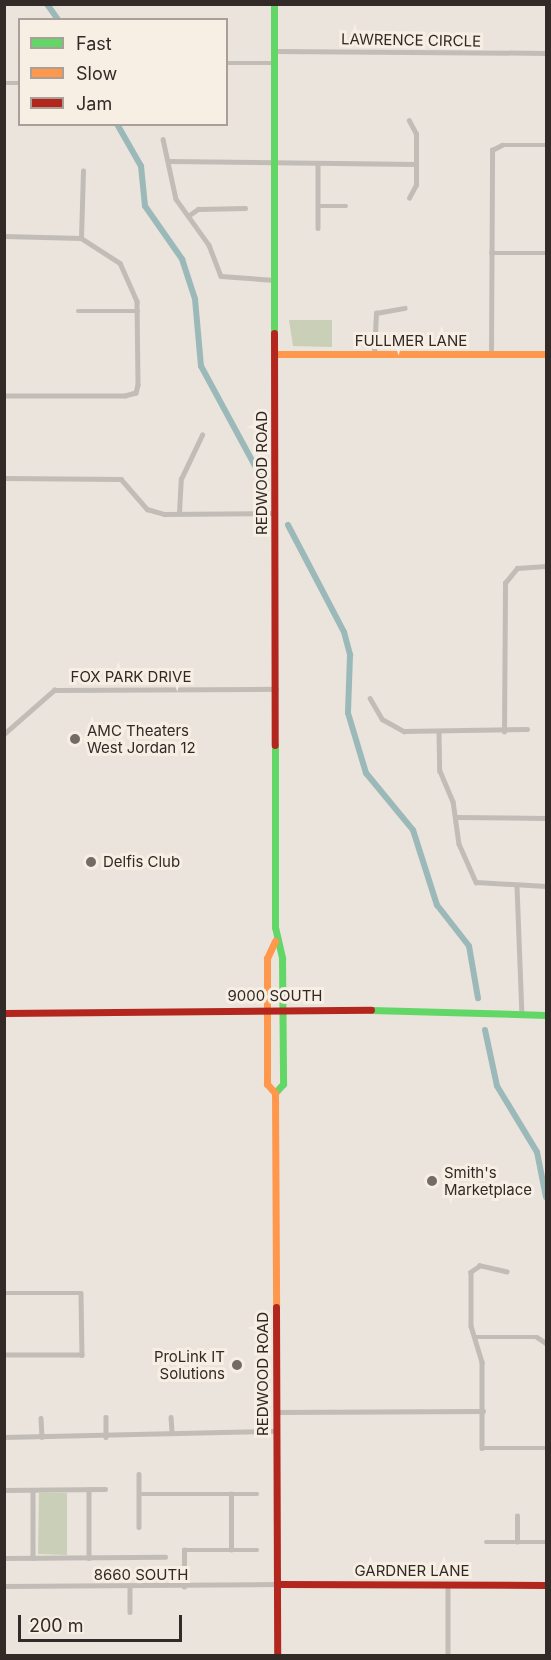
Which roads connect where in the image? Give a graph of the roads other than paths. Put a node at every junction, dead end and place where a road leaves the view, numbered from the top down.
1 (274, 4) edge
2 (274, 51) junction
3 (546, 53) edge
4 (228, 63) edge
5 (275, 63) junction
6 (409, 121) dead end
7 (163, 140) dead end
8 (546, 145) edge
9 (169, 161) junction
10 (275, 162) junction
11 (416, 164) junction
12 (318, 165) junction
13 (83, 171) dead end
14 (409, 198) dead end
15 (318, 206) junction
16 (346, 206) dead end
17 (245, 208) dead end
18 (188, 216) junction
19 (318, 228) dead end
20 (4, 236) edge
21 (81, 238) junction
22 (491, 253) junction
23 (546, 253) edge
24 (275, 279) junction
25 (405, 308) dead end
26 (78, 311) dead end
27 (138, 311) junction
28 (275, 354) junction
29 (374, 354) junction
30 (491, 354) junction
31 (546, 354) edge
32 (4, 396) edge
33 (202, 435) dead end
34 (4, 478) edge
35 (179, 513) junction
36 (275, 513) junction
37 (546, 566) edge
38 (276, 688) junction
39 (370, 698) dead end
40 (527, 729) dead end
41 (439, 732) junction
42 (504, 732) junction
43 (4, 734) edge
44 (456, 817) junction
45 (546, 818) edge
46 (517, 886) junction
47 (546, 886) edge
48 (275, 941) junction
49 (267, 1009) junction
50 (282, 1009) junction
51 (4, 1013) edge
52 (522, 1015) junction
53 (546, 1016) edge
54 (275, 1093) junction
55 (507, 1272) dead end
56 (4, 1293) edge
57 (475, 1337) junction
58 (546, 1342) edge
59 (4, 1354) edge
60 (483, 1411) junction
61 (277, 1412) junction
62 (106, 1417) dead end
63 (171, 1417) dead end
64 (41, 1418) dead end
65 (277, 1431) junction
66 (172, 1432) junction
67 (4, 1437) edge
68 (42, 1437) junction
69 (106, 1437) junction
70 (546, 1448) edge
71 (139, 1474) dead end
72 (4, 1490) edge
73 (33, 1490) junction
74 (89, 1490) junction
75 (105, 1490) dead end
76 (139, 1494) junction
77 (231, 1494) junction
78 (257, 1494) dead end
79 (517, 1516) dead end
80 (139, 1527) dead end
81 (486, 1542) dead end
82 (517, 1542) junction
83 (546, 1542) edge
84 (231, 1550) junction
85 (258, 1550) dead end
86 (165, 1557) dead end
87 (4, 1558) edge
88 (33, 1558) junction
89 (89, 1558) junction
90 (277, 1584) junction
91 (448, 1584) junction
92 (546, 1585) edge
93 (4, 1586) edge
94 (130, 1587) junction
95 (184, 1587) junction
96 (130, 1612) dead end
97 (277, 1656) edge
98 (448, 1656) edge

1 - 2 main road, REDWOOD ROAD
2 - 3 street, LAWRENCE CIRCLE
2 - 5 main road, REDWOOD ROAD
4 - 5 street
5 - 10 main road, REDWOOD ROAD
6 - 11 street
7 - 9 street
8 - 22 street
9 - 10 street
9 - 18 street
10 - 12 street
10 - 24 main road, REDWOOD ROAD
11 - 12 street
11 - 14 street
12 - 15 street
13 - 21 street
15 - 16 street
15 - 19 street
17 - 18 street
18 - 24 street
20 - 21 street
21 - 27 street
22 - 23 street
22 - 30 street
24 - 28 main road, REDWOOD ROAD
25 - 29 street
26 - 27 street
27 - 32 street
28 - 29 main road, FULLMER LANE
28 - 36 main road, REDWOOD ROAD
29 - 30 main road, FULLMER LANE
30 - 31 main road, FULLMER LANE
33 - 35 street
34 - 35 street
35 - 36 street
36 - 38 main road, REDWOOD ROAD
37 - 42 street
38 - 43 street, FOX PARK DRIVE
38 - 48 main road, REDWOOD ROAD
39 - 41 street
40 - 42 street
41 - 42 street
41 - 44 street
44 - 45 street
44 - 46 street
46 - 47 street
46 - 52 street
48 - 49 main road, REDWOOD ROAD
48 - 50 main road, REDWOOD ROAD
49 - 50 main road, 9000 SOUTH
49 - 51 main road, 9000 SOUTH
49 - 54 main road, REDWOOD ROAD
50 - 52 main road, 9000 SOUTH
50 - 54 main road, REDWOOD ROAD
52 - 53 main road, 9000 SOUTH
54 - 61 main road, REDWOOD ROAD
55 - 57 street
56 - 59 street
57 - 58 street
57 - 60 street
60 - 61 street
60 - 70 street
61 - 65 main road, REDWOOD ROAD
62 - 69 street
63 - 66 street
64 - 68 street
65 - 66 street
65 - 90 main road, REDWOOD ROAD
66 - 69 street
67 - 68 street
68 - 69 street
71 - 76 street
72 - 73 street
73 - 74 street
73 - 88 street
74 - 75 street
74 - 89 street
76 - 77 street
76 - 80 street
77 - 78 street
77 - 84 street
79 - 82 street
81 - 82 street
82 - 83 street
84 - 85 street
84 - 95 street
86 - 89 street
87 - 88 street
88 - 89 street
90 - 91 main road, GARDNER LANE
90 - 95 street, 8660 SOUTH
90 - 97 main road, REDWOOD ROAD
91 - 92 main road, GARDNER LANE
91 - 98 street
93 - 94 street, 8660 SOUTH
94 - 95 street, 8660 SOUTH
94 - 96 street

